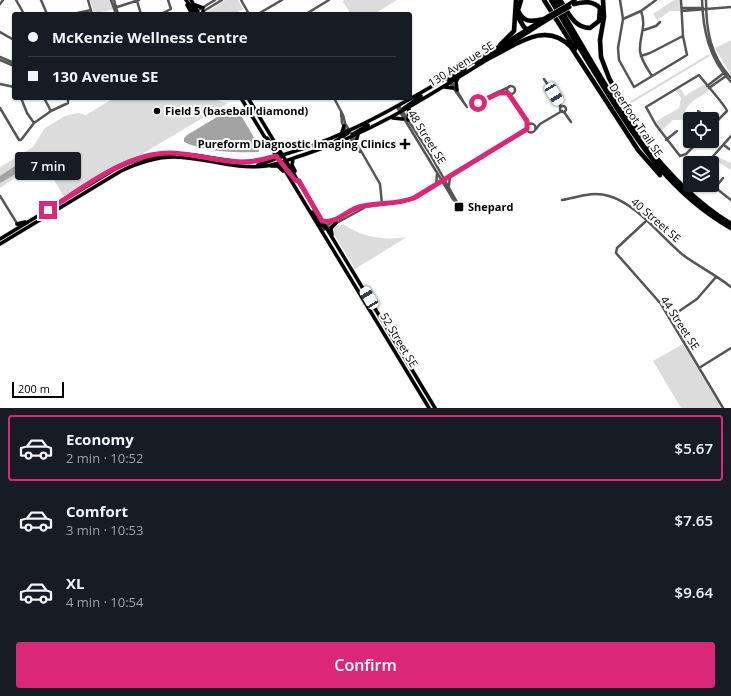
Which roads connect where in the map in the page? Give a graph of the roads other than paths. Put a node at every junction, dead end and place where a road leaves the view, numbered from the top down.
1 (3, 0) edge
2 (16, 0) edge
3 (41, 0) edge
4 (88, 0) edge
5 (113, 0) edge
6 (138, 0) edge
7 (168, 0) edge
8 (191, 0) edge
9 (215, 0) edge
10 (222, 0) edge
11 (241, 0) edge
12 (282, 0) edge
13 (329, 0) edge
14 (516, 0) edge
15 (521, 0) edge
16 (544, 0) edge
17 (551, 0) edge
18 (555, 0) edge
19 (560, 0) edge
20 (581, 0) edge
21 (599, 0) edge
22 (603, 0) edge
23 (620, 0) edge
24 (656, 0) edge
25 (681, 0) edge
26 (702, 0) edge
27 (706, 0) edge
28 (185, 1) edge
29 (0, 4) edge
30 (572, 4) edge
31 (194, 5) junction
32 (515, 6) junction
33 (731, 7) edge
34 (115, 8) junction
35 (682, 9) junction
36 (704, 9) junction
37 (91, 10) joint
38 (203, 11) edge
39 (641, 11) junction
40 (23, 12) edge
41 (46, 12) edge
42 (82, 12) edge
43 (116, 12) edge
44 (141, 12) edge
45 (165, 12) edge
46 (188, 12) edge
47 (194, 12) edge
48 (195, 12) edge
49 (248, 12) edge
50 (261, 12) edge
51 (309, 12) edge
52 (604, 12) junction
53 (547, 18) junction
54 (623, 19) junction
55 (660, 22) dead end
56 (527, 30) junction
57 (644, 30) junction
58 (0, 32) edge
59 (520, 34) junction
60 (683, 36) junction
61 (12, 39) edge
62 (500, 45) junction
63 (641, 56) junction
64 (0, 57) edge
65 (487, 59) junction
66 (0, 60) edge
67 (12, 63) edge
68 (12, 63) edge
69 (725, 74) junction
70 (460, 76) junction
71 (652, 76) junction
72 (731, 78) edge
73 (449, 79) junction
74 (545, 79) dead end
75 (599, 80) junction
76 (731, 82) edge
77 (0, 84) edge
78 (12, 87) edge
79 (508, 87) junction
80 (708, 87) junction
81 (441, 88) junction
82 (453, 88) junction
83 (457, 90) junction
84 (515, 92) junction
85 (499, 93) junction
86 (508, 93) junction
87 (664, 96) junction
88 (22, 100) edge
89 (45, 100) edge
90 (68, 100) edge
91 (242, 100) edge
92 (249, 100) edge
93 (335, 100) edge
94 (668, 101) dead end
95 (515, 102) junction
96 (466, 106) junction
97 (0, 108) edge
98 (409, 108) junction
99 (341, 110) junction
100 (400, 110) junction
101 (563, 110) junction
102 (51, 111) junction
103 (390, 118) junction
104 (719, 118) edge
105 (403, 119) junction
106 (408, 120) junction
107 (527, 121) junction
108 (571, 122) dead end
109 (34, 123) junction
110 (532, 124) junction
111 (540, 124) junction
112 (528, 125) junction
113 (535, 125) junction
114 (344, 126) junction
115 (259, 128) junction
116 (527, 129) junction
117 (536, 129) junction
118 (677, 131) dead end
119 (350, 134) junction
120 (358, 134) junction
121 (341, 135) junction
122 (731, 136) edge
123 (666, 140) junction
124 (341, 142) junction
125 (354, 142) junction
126 (268, 144) junction
127 (724, 145) junction
128 (327, 147) junction
129 (279, 148) junction
130 (692, 148) edge
131 (300, 149) junction
132 (647, 149) junction
133 (729, 149) dead end
134 (714, 156) edge
135 (281, 158) junction
136 (294, 158) junction
137 (265, 160) junction
138 (128, 163) junction
139 (136, 164) junction
140 (241, 167) junction
141 (436, 172) junction
142 (450, 176) junction
143 (289, 177) junction
144 (723, 178) dead end
145 (298, 180) junction
146 (443, 180) junction
147 (103, 181) junction
148 (719, 183) edge
149 (436, 185) junction
150 (449, 187) junction
151 (719, 191) edge
152 (0, 196) edge
153 (562, 200) dead end
154 (731, 200) edge
155 (693, 201) junction
156 (382, 204) junction
157 (718, 215) junction
158 (731, 220) edge
159 (322, 221) junction
160 (646, 221) junction
161 (335, 222) junction
162 (18, 225) junction
163 (29, 226) junction
164 (730, 226) edge
165 (324, 228) junction
166 (332, 238) junction
167 (0, 239) edge
168 (0, 243) edge
169 (716, 277) junction
170 (731, 287) edge
171 (669, 318) junction
172 (731, 348) edge
173 (699, 368) junction
174 (430, 408) edge
175 (435, 408) edge
176 (723, 408) edge

1 - 29 street
2 - 40 street
3 - 41 street
4 - 37 street
5 - 34 street
6 - 34 street
6 - 44 street
7 - 45 street
8 - 31 main road
9 - 38 street
10 - 38 street
11 - 49 street
12 - 50 street
13 - 51 street
14 - 32 highway
15 - 53 highway
16 - 75 highway
17 - 75 highway, Deerfoot Trail SE
18 - 132 highway, Deerfoot Trail SE
19 - 30 highway
20 - 30 street, 130 Avenue SE
21 - 52 highway
22 - 52 highway
23 - 54 street
24 - 39 street
25 - 35 street
26 - 36 street
27 - 36 street
28 - 46 main road
28 - 47 main road
30 - 53 main road, 130 Avenue SE, bridge
31 - 38 main road
31 - 48 main road
32 - 56 highway
32 - 62 highway
33 - 36 street
34 - 43 street
35 - 36 street
35 - 60 street
36 - 69 street
37 - 42 street
39 - 54 street
39 - 57 street
52 - 132 highway
53 - 56 main road, 130 Avenue SE
54 - 71 street
55 - 57 street
56 - 59 main road, 130 Avenue SE
56 - 65 main road, 130 Avenue SE
57 - 63 street
58 - 61 street
59 - 62 main road, 130 Avenue SE
59 - 73 main road
60 - 63 street
60 - 71 street
62 - 73 main road, 130 Avenue SE
63 - 71 street
64 - 67 street
65 - 70 main road, 130 Avenue SE
65 - 155 highway
66 - 68 street
69 - 72 street
69 - 76 street
69 - 80 street
70 - 73 main road, 130 Avenue SE
70 - 83 main road
73 - 81 main road, 130 Avenue SE
73 - 82 street
73 - 83 street
73 - 100 main road, 130 Avenue SE
74 - 101 street
75 - 155 highway, Deerfoot Trail SE
77 - 78 street
79 - 84 street
79 - 85 street
79 - 86 street
80 - 87 street
80 - 104 street
81 - 82 main road
81 - 98 main road, 130 Avenue SE
82 - 96 street
83 - 96 street
84 - 86 street
84 - 95 street
85 - 86 street
85 - 96 street
86 - 95 street
87 - 94 street
87 - 123 street
88 - 109 street
89 - 102 street
90 - 102 street
91 - 115 main road, 52 Street SE
92 - 129 main road, 52 Street SE
93 - 99 street
95 - 107 street
97 - 109 street
98 - 100 main road, 130 Avenue SE
98 - 106 main road
99 - 114 street
99 - 119 street
100 - 103 main road, 130 Avenue SE
100 - 105 street, 48 Street SE
100 - 106 street, 48 Street SE
100 - 119 main road, 130 Avenue SE
101 - 108 street
101 - 111 street
102 - 109 street
103 - 105 main road
103 - 120 main road, 130 Avenue SE
105 - 141 street, 48 Street SE
106 - 146 street, 48 Street SE
107 - 110 street
107 - 112 street
110 - 112 street
110 - 113 street
111 - 113 street
111 - 117 street
112 - 116 street
113 - 117 street
114 - 119 street
114 - 121 main road
115 - 126 main road, 52 Street SE
115 - 135 main road
116 - 117 street
116 - 142 street
118 - 123 street
119 - 120 main road, 130 Avenue SE
119 - 121 main road, 130 Avenue SE
119 - 124 main road, 130 Avenue SE
119 - 125 street
119 - 128 main road
120 - 125 main road
121 - 131 main road, 130 Avenue SE
122 - 127 street
123 - 130 street
124 - 125 main road
124 - 128 main road, 130 Avenue SE
125 - 156 street
126 - 135 main road, 52 Street SE
126 - 137 main road
127 - 133 street
127 - 134 street
128 - 136 main road, 130 Avenue SE
129 - 131 main road
129 - 135 main road, 52 Street SE
131 - 135 main road, 130 Avenue SE
132 - 157 highway, Deerfoot Trail SE
135 - 136 main road, 130 Avenue SE
135 - 137 main road, 130 Avenue SE
135 - 140 main road, 130 Avenue SE
135 - 143 main road, 52 Street SE
135 - 145 main road
136 - 145 main road
137 - 138 main road, 130 Avenue SE
138 - 139 main road
138 - 147 main road
138 - 162 main road, 130 Avenue SE
139 - 140 main road, 130 Avenue SE
139 - 147 main road, 130 Avenue SE
140 - 143 main road
141 - 146 street, 48 Street SE
141 - 149 street
142 - 146 street
142 - 150 street
143 - 165 main road, 52 Street SE
144 - 148 street
145 - 159 main road, 52 Street SE
146 - 149 street
146 - 150 street, 48 Street SE
146 - 150 street, 48 Street SE
147 - 163 main road, 130 Avenue SE
149 - 156 street
151 - 154 street
152 - 162 street
153 - 160 street, 40 Street SE
155 - 164 highway, Deerfoot Trail SE
156 - 161 street
157 - 158 highway
157 - 164 highway, Deerfoot Trail SE
159 - 161 main road
159 - 165 main road, 52 Street SE
160 - 169 street, 40 Street SE
160 - 171 street, 44 Street SE
161 - 165 street
161 - 166 main road
162 - 163 main road
162 - 167 main road, 130 Avenue SE
162 - 168 main road
163 - 168 main road, 130 Avenue SE
165 - 166 main road, 52 Street SE
165 - 174 main road, 52 Street SE
166 - 175 main road, 52 Street SE
169 - 170 street, 40 Street SE
169 - 171 street
171 - 173 street, 44 Street SE
172 - 173 street
173 - 176 street, 44 Street SE

